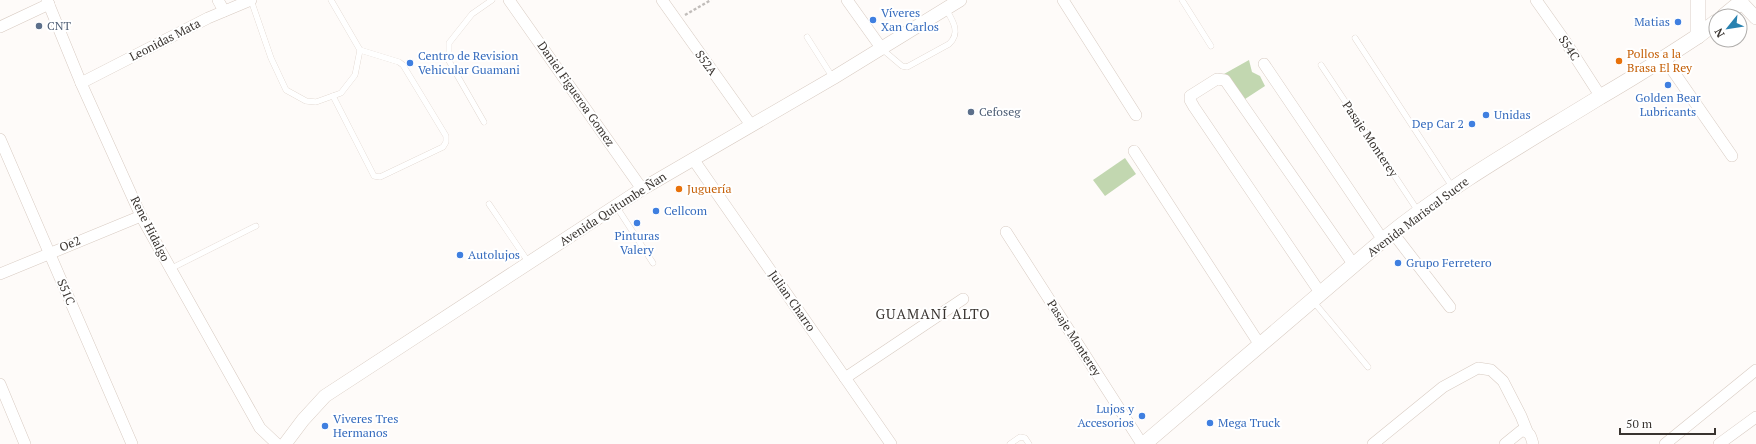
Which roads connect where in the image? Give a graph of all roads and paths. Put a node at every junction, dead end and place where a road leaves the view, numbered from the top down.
1 (218, 0) edge
2 (251, 0) edge
3 (331, 0) edge
4 (492, 0) edge
5 (509, 0) edge
6 (662, 0) edge
7 (711, 0) edge
8 (847, 0) edge
9 (959, 0) edge
10 (1063, 0) edge
11 (1182, 0) edge
12 (1536, 0) edge
13 (1698, 0) edge
14 (1740, 1) edge
15 (48, 2) edge
16 (1733, 8) edge
17 (946, 10) junction
18 (224, 11) junction
19 (1756, 18) edge
20 (676, 21) junction
21 (0, 27) edge
22 (1708, 28) edge
23 (1698, 36) junction
24 (807, 37) dead end
25 (1355, 38) dead end
26 (1211, 46) dead end
27 (882, 49) junction
28 (360, 50) junction
29 (1664, 58) junction
30 (1264, 64) dead end
31 (1320, 65) dead end
32 (833, 78) junction
33 (81, 83) junction
34 (333, 96) junction
35 (1601, 97) junction
36 (1136, 115) dead end
37 (484, 122) dead end
38 (751, 125) junction
39 (0, 139) edge
40 (1134, 151) dead end
41 (1732, 156) dead end
42 (693, 159) junction
43 (1454, 188) junction
44 (642, 189) junction
45 (489, 204) dead end
46 (616, 206) junction
47 (1419, 213) junction
48 (141, 216) junction
49 (256, 226) dead end
50 (1006, 232) dead end
51 (1388, 236) junction
52 (49, 253) junction
53 (529, 263) junction
54 (653, 263) dead end
55 (1354, 265) junction
56 (170, 269) junction
57 (0, 274) edge
58 (1317, 297) junction
59 (963, 299) dead end
60 (1450, 307) dead end
61 (1260, 345) junction
62 (1368, 367) dead end
63 (1756, 370) edge
64 (845, 378) junction
65 (0, 384) edge
66 (1756, 417) edge
67 (1524, 431) junction
68 (25, 444) edge
69 (132, 444) edge
70 (278, 444) edge
71 (285, 444) edge
72 (890, 444) edge
73 (1010, 444) edge
74 (1029, 444) edge
75 (1143, 444) edge
76 (1374, 444) edge
77 (1505, 444) edge
78 (1533, 444) edge
79 (1665, 444) edge
80 (1719, 444) edge

1 - 18 street
2 - 18 street, Leonidas Mata
2 - 34 lane
3 - 28 lane
4 - 37 lane
5 - 44 street, Daniel Figueroa Gomez
6 - 20 street, S52A
7 - 20 path
8 - 27 street
9 - 17 street, Avenida Quitumbe Ñan
10 - 36 street
11 - 26 lane
12 - 35 street, S54C
13 - 23 main road
14 - 16 main road
14 - 19 street
15 - 21 street
15 - 33 street, Rene Hidalgo
17 - 27 street, Avenida Quitumbe Ñan
17 - 27 lane
18 - 33 street, Leonidas Mata
20 - 38 street, S52A
22 - 23 main road, Avenida Mariscal Sucre
23 - 29 main road, Avenida Mariscal Sucre
24 - 32 lane
25 - 43 lane
27 - 32 street, Avenida Quitumbe Ñan
28 - 34 lane
28 - 34 lane
29 - 35 main road, Avenida Mariscal Sucre
29 - 41 street
30 - 51 street
31 - 47 lane, Pasaje Monterey
32 - 38 street, Avenida Quitumbe Ñan
33 - 48 street, Rene Hidalgo
35 - 43 main road, Avenida Mariscal Sucre
38 - 42 street, Avenida Quitumbe Ñan
39 - 52 street, S51C
40 - 61 street
42 - 44 street, Avenida Quitumbe Ñan
42 - 64 street, Julian Charro
43 - 47 main road, Avenida Mariscal Sucre
44 - 46 street, Avenida Quitumbe Ñan
45 - 53 lane
46 - 53 street, Avenida Quitumbe Ñan
46 - 54 lane
47 - 51 main road, Avenida Mariscal Sucre
48 - 52 street, Oe2
48 - 56 street, Rene Hidalgo
49 - 56 lane
50 - 75 street, Pasaje Monterey
51 - 55 main road, Avenida Mariscal Sucre
51 - 60 street
52 - 57 street, Oe2
52 - 69 street, S51C
53 - 71 street, Avenida Quitumbe Ñan
55 - 58 main road, Avenida Mariscal Sucre
55 - 58 street
56 - 70 street, Rene Hidalgo
58 - 61 main road, Avenida Mariscal Sucre
58 - 62 lane
59 - 64 street
61 - 75 main road, Avenida Mariscal Sucre
63 - 79 street
64 - 72 street, Julian Charro
65 - 68 street
66 - 80 street
67 - 76 street
67 - 77 street
67 - 78 street
73 - 74 lane

